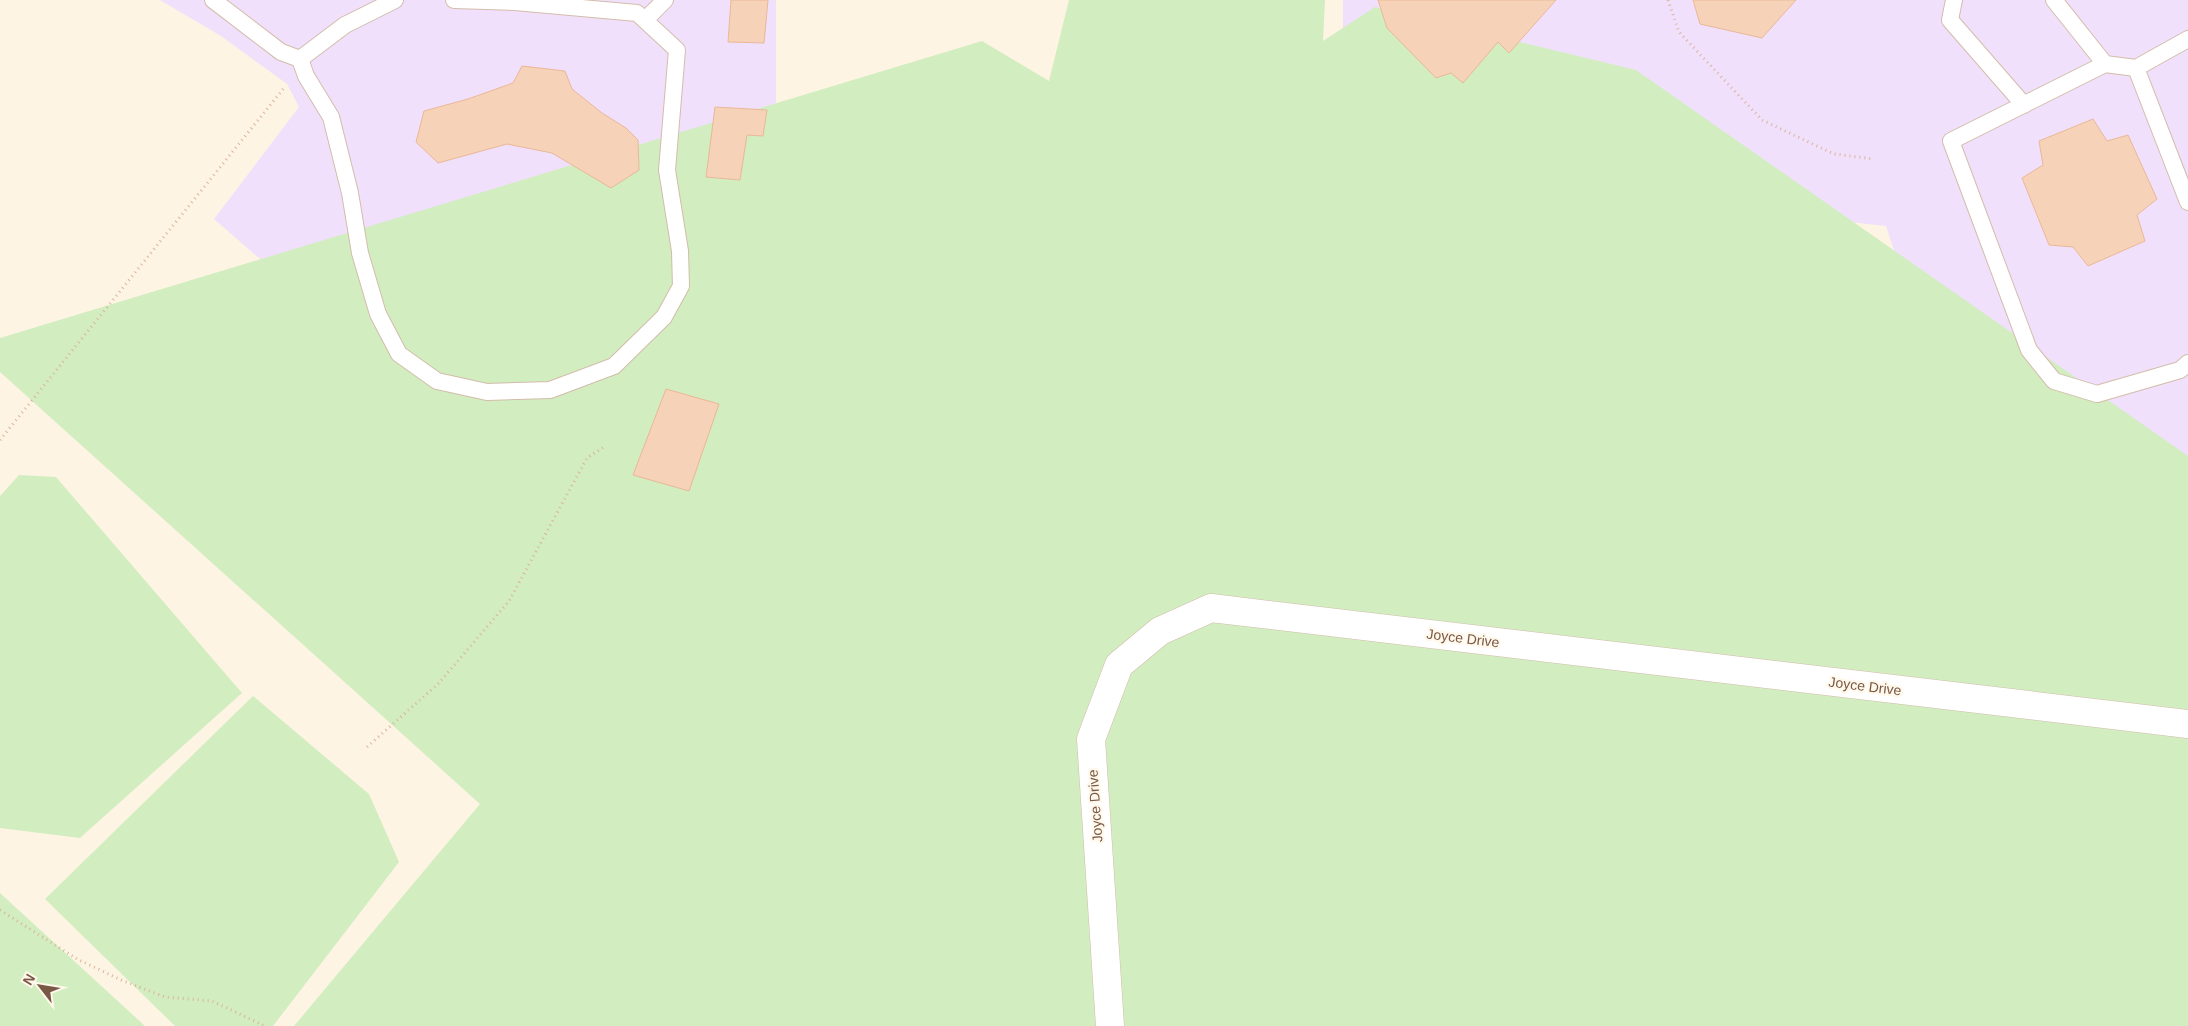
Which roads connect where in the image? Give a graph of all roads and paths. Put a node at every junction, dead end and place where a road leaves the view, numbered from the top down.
1 (213, 0) edge
2 (395, 0) edge
3 (454, 0) edge
4 (665, 0) edge
5 (1668, 0) edge
6 (1954, 0) edge
7 (2054, 0) edge
8 (645, 20) junction
9 (2188, 39) edge
10 (300, 59) junction
11 (2105, 64) junction
12 (2136, 68) junction
13 (287, 84) dead end
14 (2024, 104) junction
15 (1874, 160) dead end
16 (2188, 202) edge
17 (2188, 363) edge
18 (0, 440) edge
19 (604, 447) dead end
20 (2188, 724) edge
21 (367, 747) dead end
22 (0, 910) edge
23 (265, 1026) edge
24 (1110, 1026) edge

1 - 10 lane
2 - 10 lane
3 - 8 lane
4 - 8 lane
5 - 15 path
6 - 14 lane
7 - 11 lane
8 - 10 lane
9 - 12 lane
11 - 12 lane
11 - 14 lane
12 - 16 lane
13 - 18 path
14 - 17 lane
19 - 21 path
20 - 24 street, Joyce Drive
22 - 23 path

